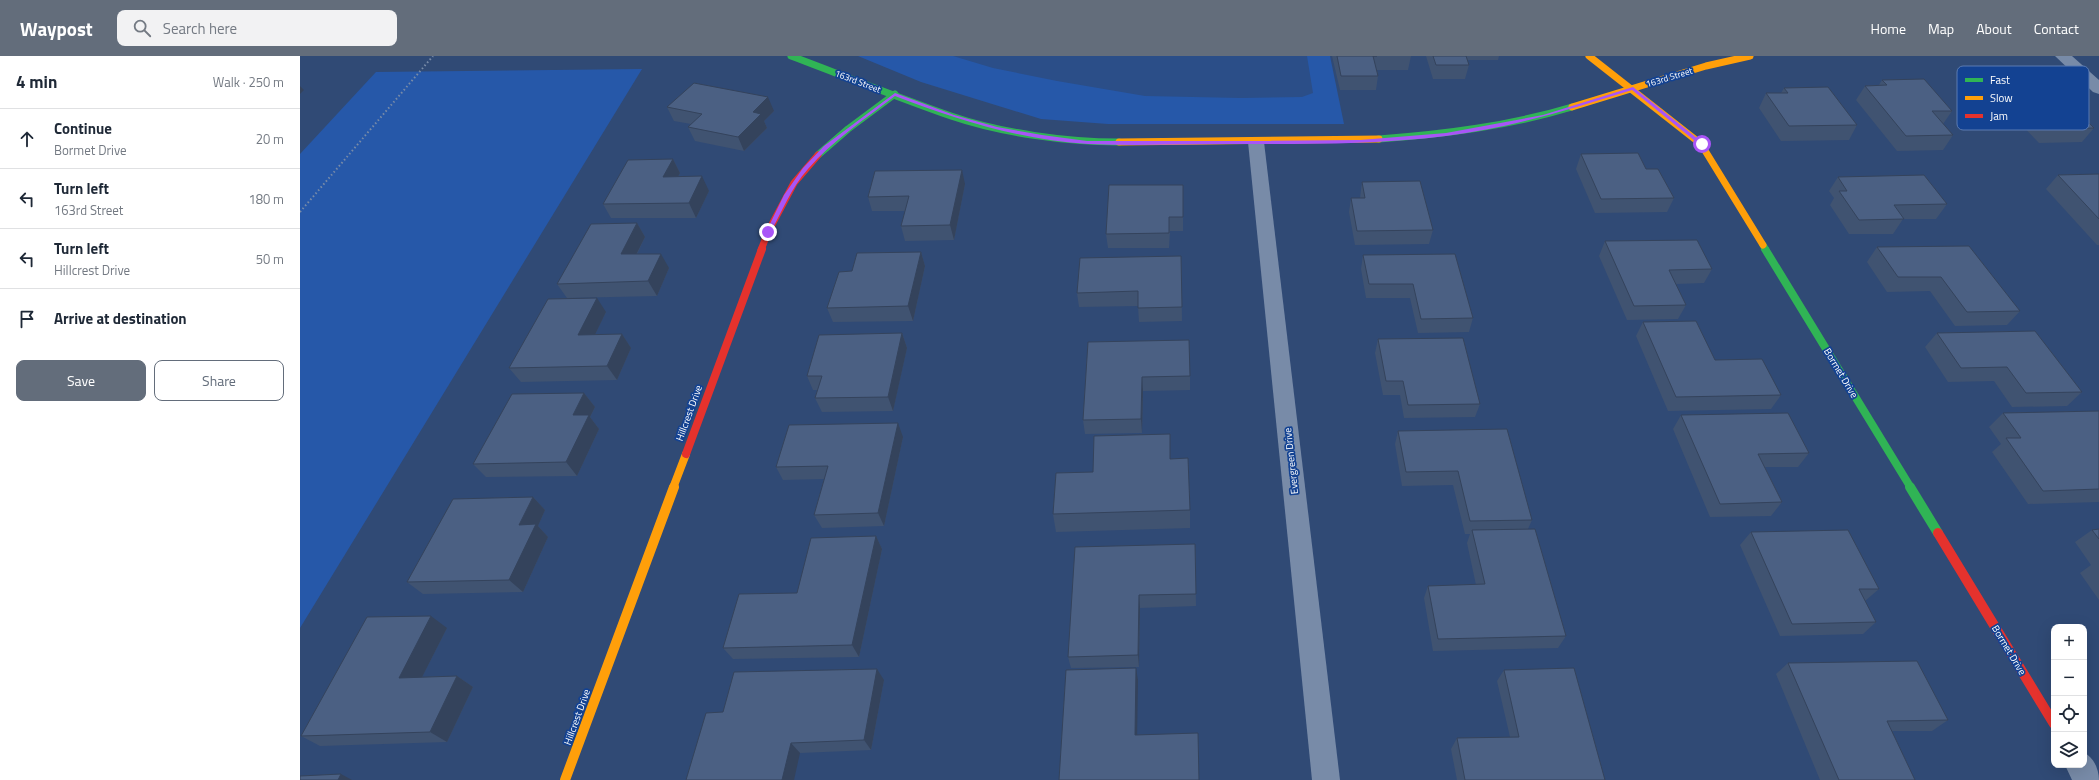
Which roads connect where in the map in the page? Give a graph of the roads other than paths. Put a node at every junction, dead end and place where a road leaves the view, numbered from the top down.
1 (791, 56) edge
2 (1589, 56) edge
3 (1750, 56) edge
4 (2063, 56) edge
5 (2074, 66) edge
6 (2089, 80) edge
7 (1633, 89) junction
8 (2099, 89) edge
9 (895, 94) junction
10 (1256, 142) junction
11 (2051, 719) edge
12 (2081, 768) edge
13 (565, 780) edge
14 (1326, 780) edge
15 (2088, 780) edge

1 - 9 street, 163rd Street
2 - 7 street, Bormet Drive
3 - 7 street, 163rd Street
4 - 5 street
6 - 8 street
7 - 10 street, 163rd Street
7 - 11 street, Bormet Drive
9 - 10 street, 163rd Street
9 - 13 street, Hillcrest Drive
10 - 14 street, Evergreen Drive
12 - 15 street

